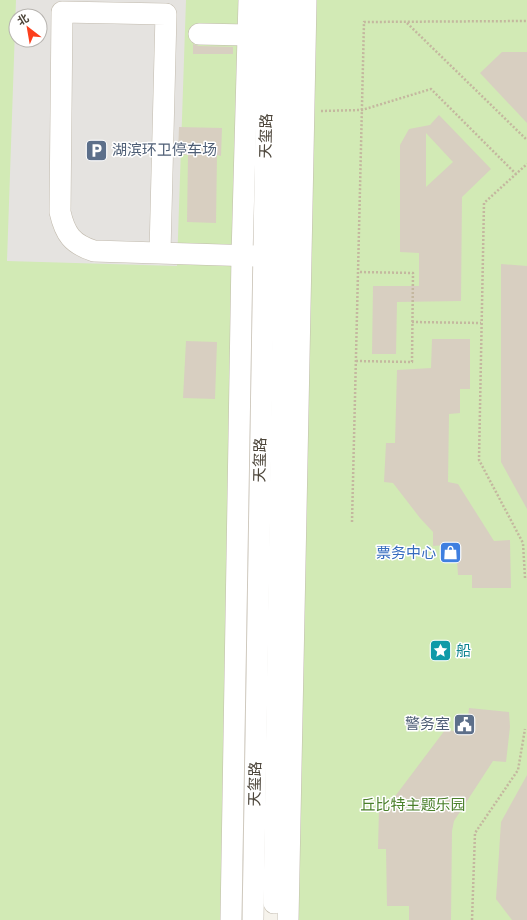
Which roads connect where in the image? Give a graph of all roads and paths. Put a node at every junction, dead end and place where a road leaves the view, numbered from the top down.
1 (249, 0) edge
2 (268, 0) edge
3 (286, 0) edge
4 (306, 0) edge
5 (527, 21) edge
6 (407, 22) junction
7 (199, 34) dead end
8 (248, 35) junction
9 (362, 110) junction
10 (303, 112) junction
11 (527, 140) edge
12 (527, 164) edge
13 (516, 174) junction
14 (284, 188) junction
15 (160, 252) junction
16 (242, 256) junction
17 (274, 257) junction
18 (358, 272) junction
19 (412, 322) junction
20 (481, 323) junction
21 (356, 361) junction
22 (238, 480) junction
23 (279, 480) junction
24 (352, 522) dead end
25 (525, 578) dead end
26 (525, 729) dead end
27 (231, 920) edge
28 (253, 920) edge
29 (274, 920) edge
30 (288, 920) edge
31 (472, 920) edge

1 - 8 street
2 - 14 street, 天玺路
3 - 14 street, 天玺路
4 - 10 street
5 - 6 path
6 - 9 path
6 - 11 path
7 - 8 street
8 - 16 street
9 - 10 path
9 - 13 path
9 - 18 path
10 - 14 street
12 - 13 path
13 - 20 path
14 - 17 street, 天玺路
14 - 23 street
15 - 15 street
15 - 16 street
16 - 17 street
16 - 22 street
17 - 23 street, 天玺路
18 - 19 path
18 - 21 path
19 - 20 path
19 - 21 path
20 - 25 path
21 - 24 path
22 - 23 street
22 - 27 street
23 - 28 street, 天玺路
23 - 29 street, 天玺路
23 - 30 street
26 - 31 path

